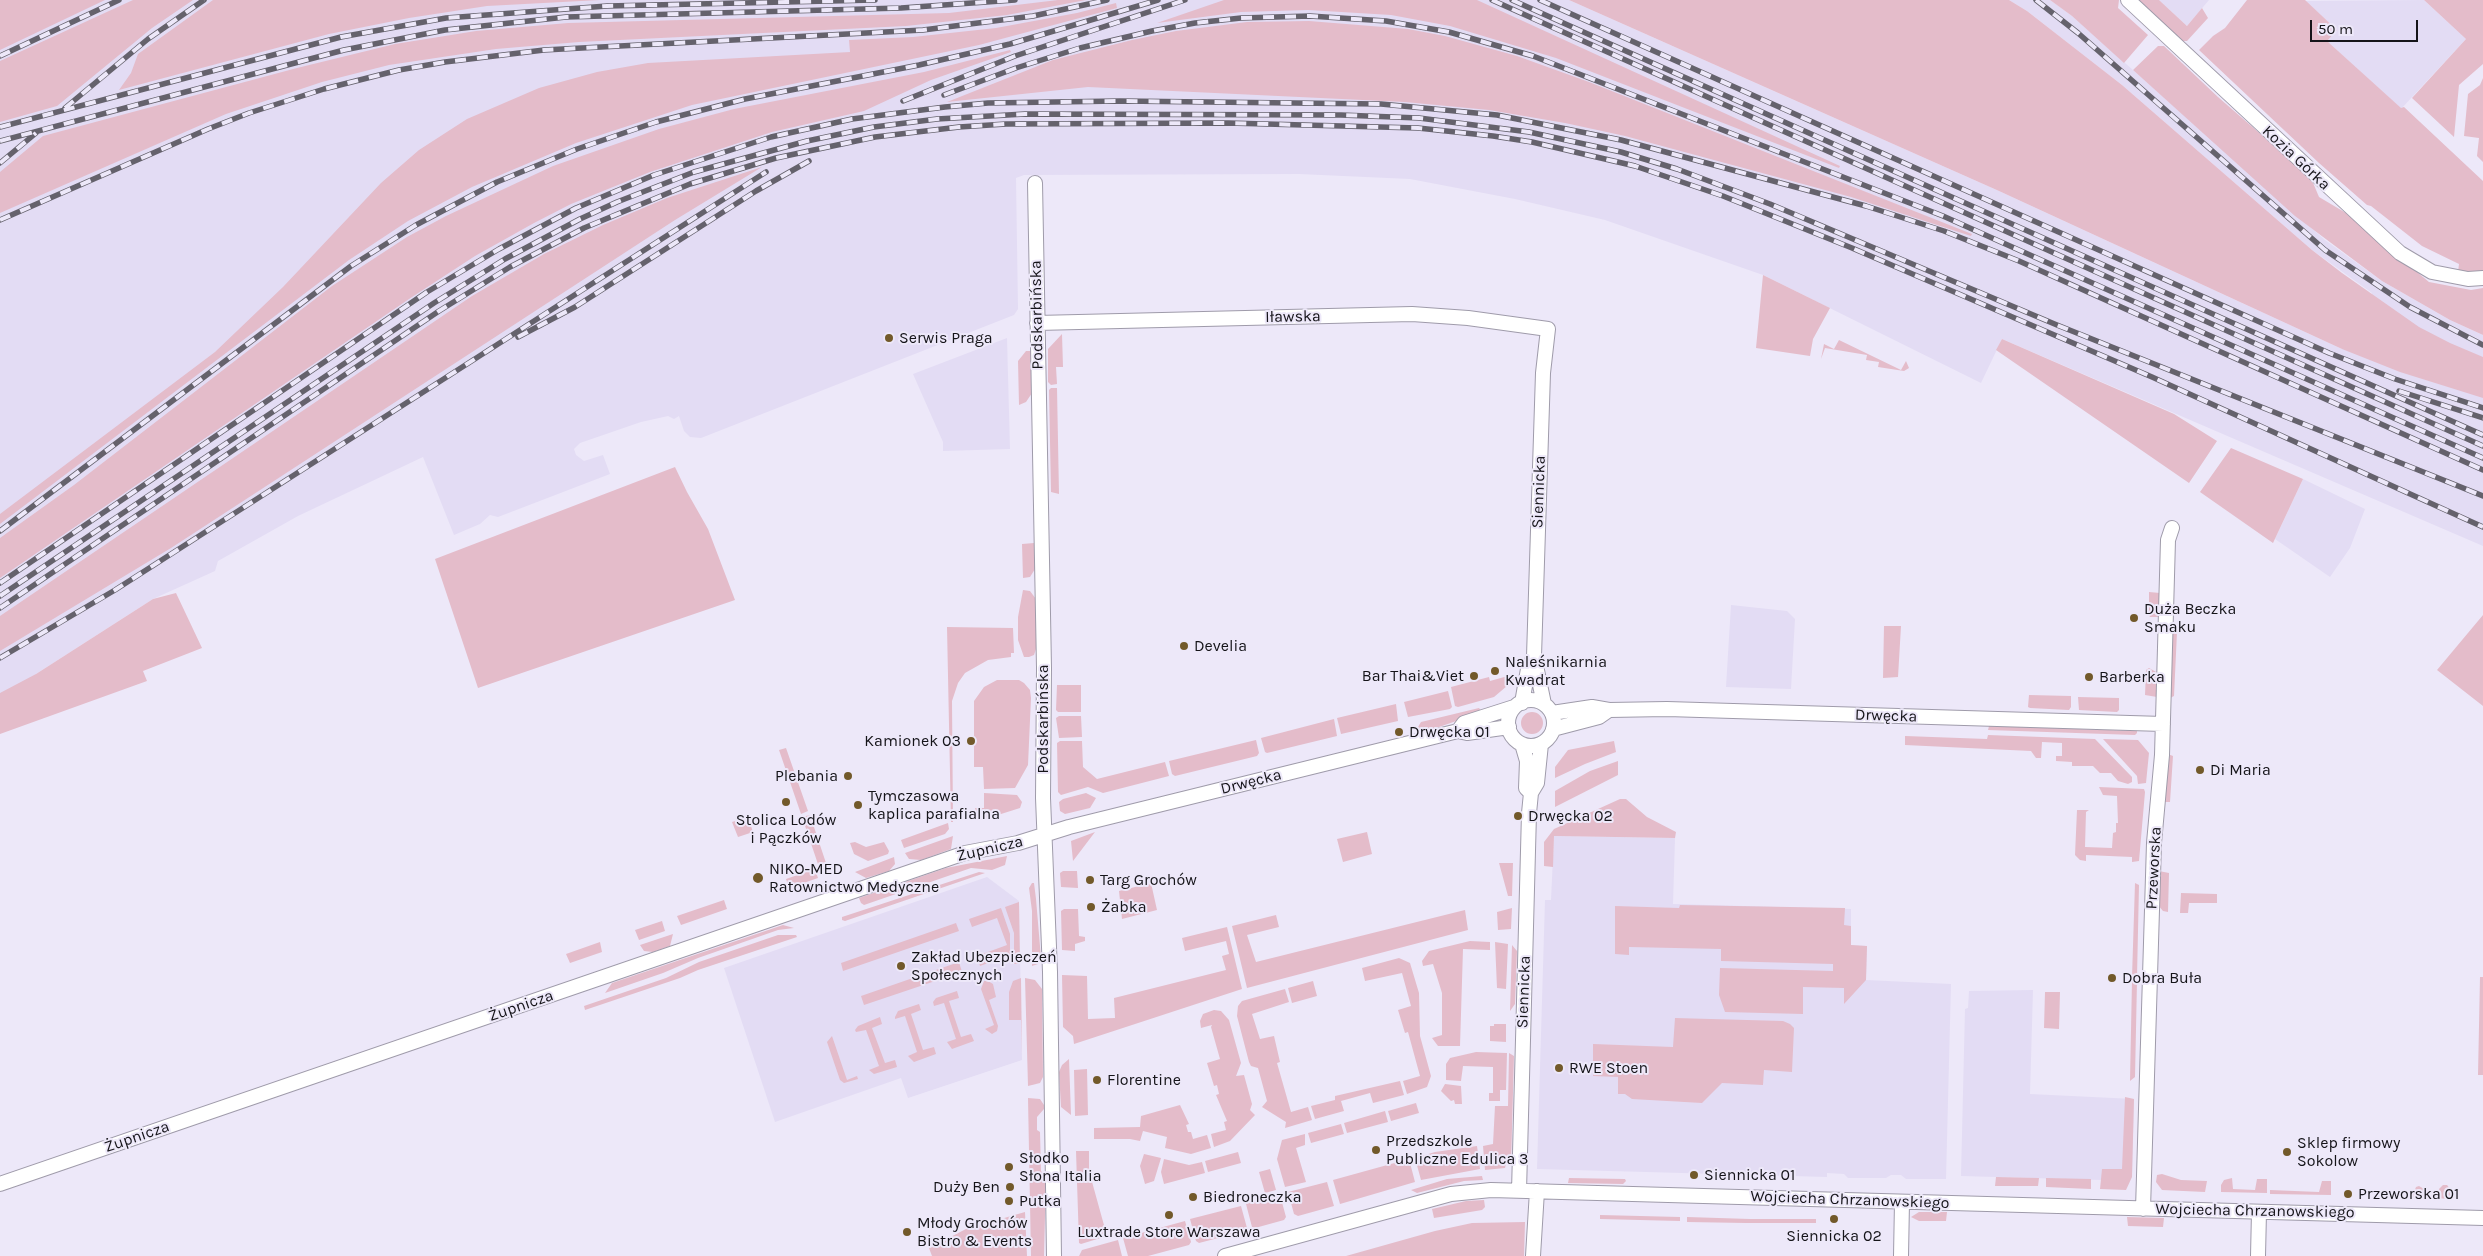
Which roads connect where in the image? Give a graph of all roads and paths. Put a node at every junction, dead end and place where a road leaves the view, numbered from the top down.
1 (2128, 0) edge
2 (1036, 183) dead end
3 (2483, 278) edge
4 (1037, 323) junction
5 (1548, 329) joint
6 (2172, 528) dead end
7 (1534, 656) junction
8 (1518, 705) junction
9 (1548, 709) junction
10 (1609, 710) junction
11 (2163, 724) junction
12 (1509, 727) junction
13 (1554, 730) junction
14 (1458, 731) junction
15 (1522, 744) junction
16 (1542, 744) junction
17 (1531, 793) junction
18 (1044, 836) junction
19 (0, 1184) edge
20 (1519, 1191) junction
21 (1537, 1191) junction
22 (1902, 1202) junction
23 (2142, 1209) junction
24 (2259, 1212) junction
25 (2483, 1218) edge
26 (1054, 1256) edge
27 (1225, 1256) edge
28 (1533, 1256) edge
29 (1901, 1256) edge
30 (2258, 1256) edge

1 - 3 street, Kozia Górka
2 - 4 street, Podskarbińska
4 - 5 street, Iławska
4 - 18 street, Podskarbińska
5 - 7 street, Siennicka
6 - 11 street, Przeworska
7 - 8 street, Siennicka
7 - 9 street, Siennicka
8 - 9 street
8 - 12 street
8 - 14 street, Drwęcka
9 - 10 street, Drwęcka
9 - 13 street
10 - 11 street, Drwęcka
10 - 13 street, Drwęcka
11 - 23 street, Przeworska
12 - 14 street, Drwęcka
12 - 15 street
13 - 16 street
14 - 18 street, Drwęcka
15 - 16 street
15 - 17 street, Siennicka
16 - 17 street, Siennicka
17 - 20 street, Siennicka
18 - 19 street, Żupnicza
18 - 26 street, Podskarbińska
20 - 21 street, Wojciecha Chrzanowskiego
20 - 27 street, Wojciecha Chrzanowskiego
21 - 22 street, Wojciecha Chrzanowskiego
21 - 28 street
22 - 23 street, Wojciecha Chrzanowskiego
22 - 29 street
23 - 24 street, Wojciecha Chrzanowskiego
24 - 25 street, Wojciecha Chrzanowskiego
24 - 30 street

